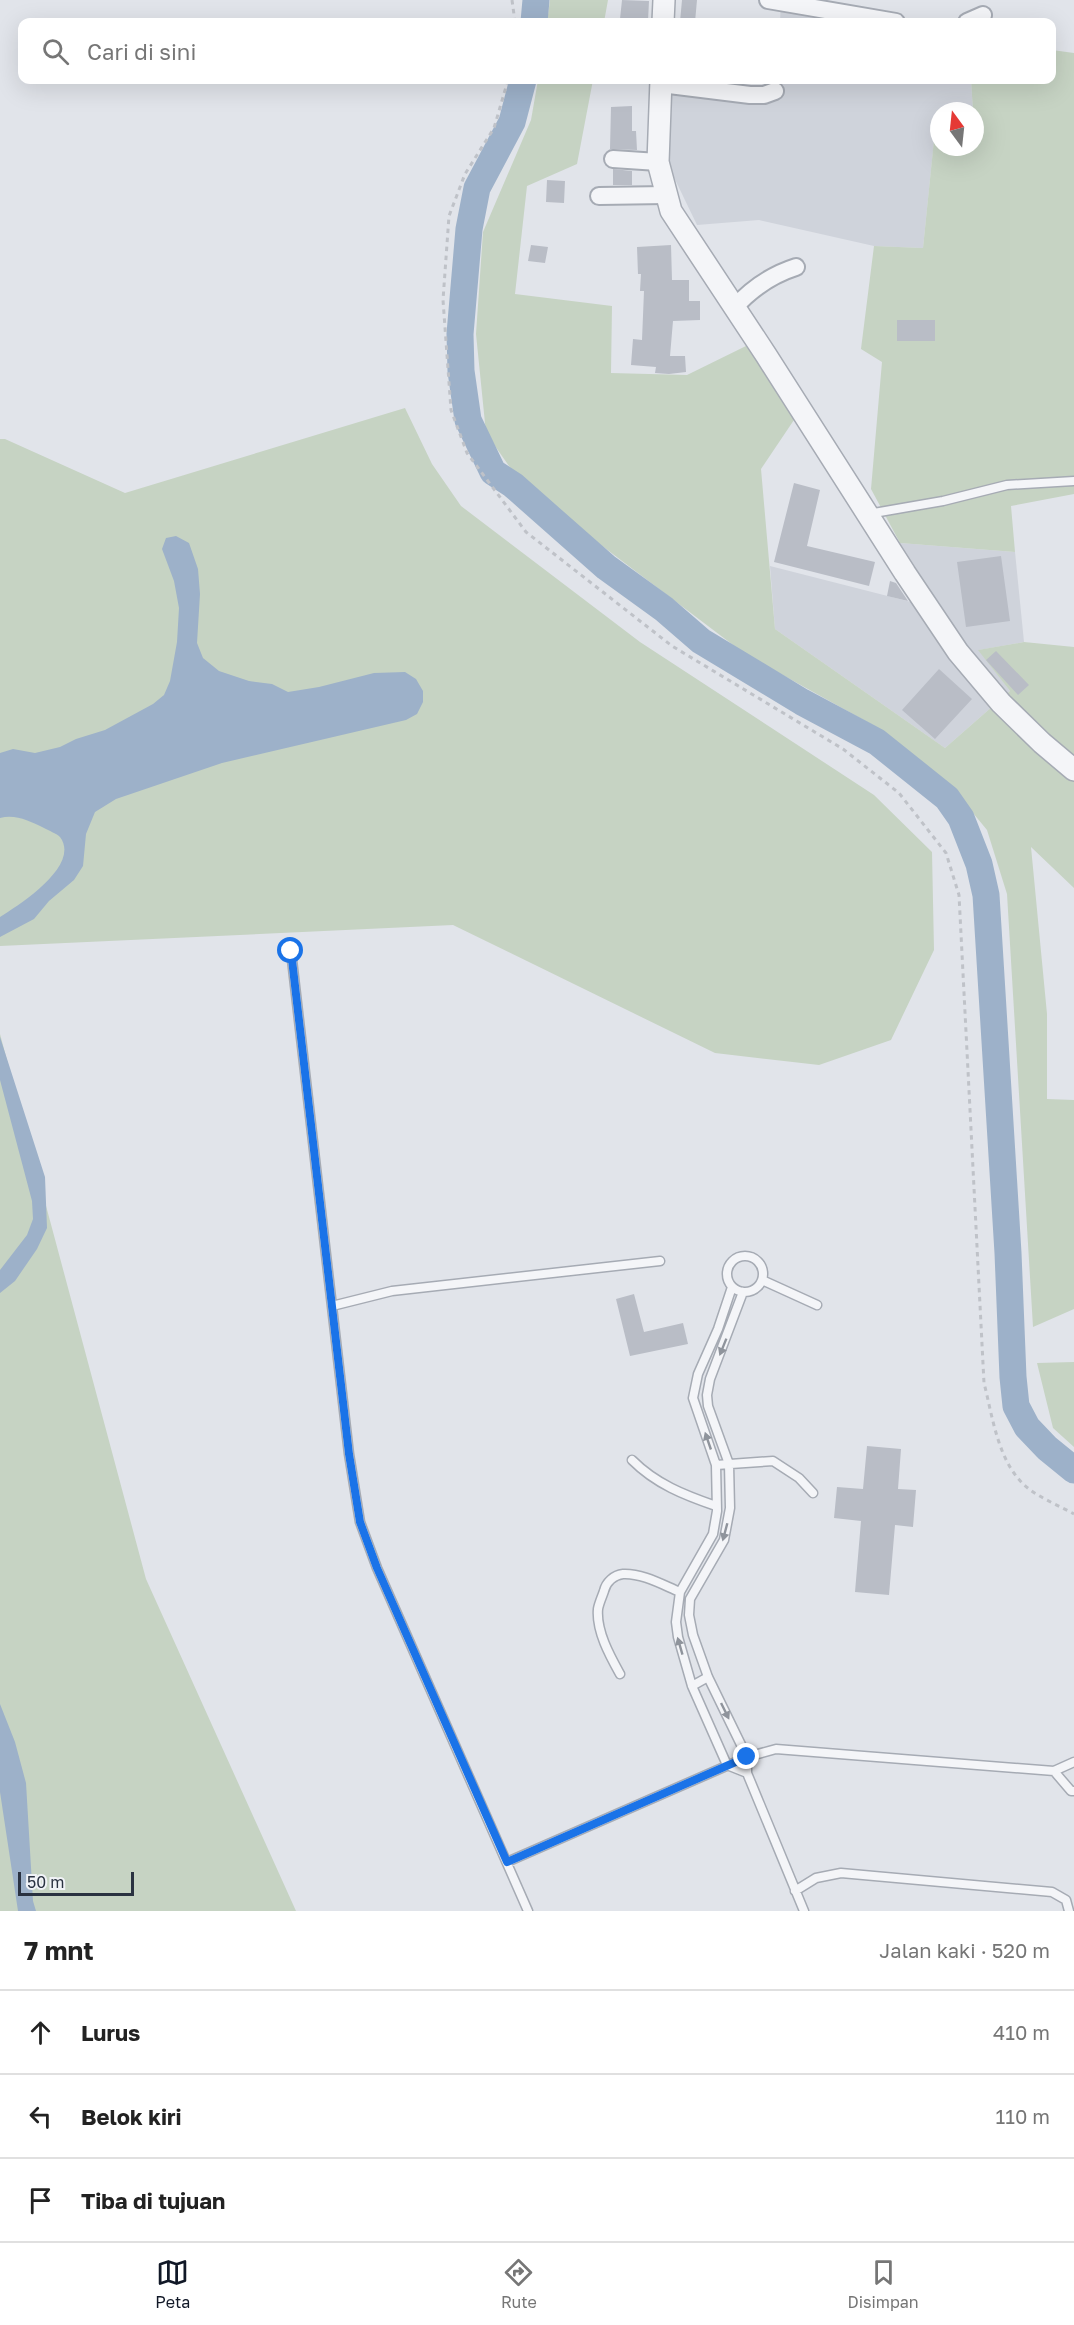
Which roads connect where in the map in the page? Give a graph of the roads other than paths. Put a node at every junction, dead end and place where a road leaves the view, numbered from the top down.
1 (664, 0) edge
2 (768, 0) edge
3 (983, 15) dead end
4 (663, 18) edge
5 (873, 18) edge
6 (976, 18) edge
7 (661, 84) edge
8 (675, 84) edge
9 (775, 91) dead end
10 (613, 159) dead end
11 (658, 162) junction
12 (666, 195) junction
13 (599, 196) dead end
14 (796, 267) dead end
15 (734, 308) junction
16 (1074, 481) edge
17 (867, 514) junction
18 (1074, 770) edge
19 (291, 951) dead end
20 (660, 1261) dead end
21 (762, 1280) junction
22 (732, 1287) junction
23 (743, 1292) junction
24 (817, 1305) dead end
25 (332, 1306) junction
26 (632, 1460) dead end
27 (729, 1464) junction
28 (716, 1465) junction
29 (813, 1493) dead end
30 (716, 1506) junction
31 (680, 1592) junction
32 (620, 1674) dead end
33 (708, 1677) junction
34 (692, 1686) junction
35 (747, 1757) junction
36 (1074, 1762) edge
37 (727, 1765) junction
38 (1054, 1771) junction
39 (747, 1773) junction
40 (1074, 1791) edge
41 (507, 1862) junction
42 (795, 1891) junction
43 (528, 1911) edge
44 (804, 1911) edge
45 (1069, 1911) edge

1 - 4 street
2 - 5 street
3 - 6 street
7 - 11 street
8 - 9 street
10 - 11 street
11 - 12 street
12 - 13 street
12 - 15 street
14 - 15 street
15 - 17 street
16 - 17 lane
17 - 18 street
19 - 25 lane
20 - 25 lane
21 - 22 lane
21 - 23 lane
21 - 24 lane
22 - 23 lane
28 -> 22 lane
23 -> 27 lane
25 - 41 lane
26 - 30 lane
27 - 28 lane
27 - 29 lane
27 -> 33 lane
28 - 30 lane
30 - 31 lane
31 - 32 lane
34 -> 31 lane
33 - 34 lane
33 -> 35 lane
34 - 37 lane
35 - 37 lane
35 - 38 lane
35 - 39 lane
36 - 38 lane
37 - 39 lane
37 - 41 lane
38 - 40 lane
39 - 42 lane
41 - 43 lane
42 - 44 lane
42 - 45 lane

